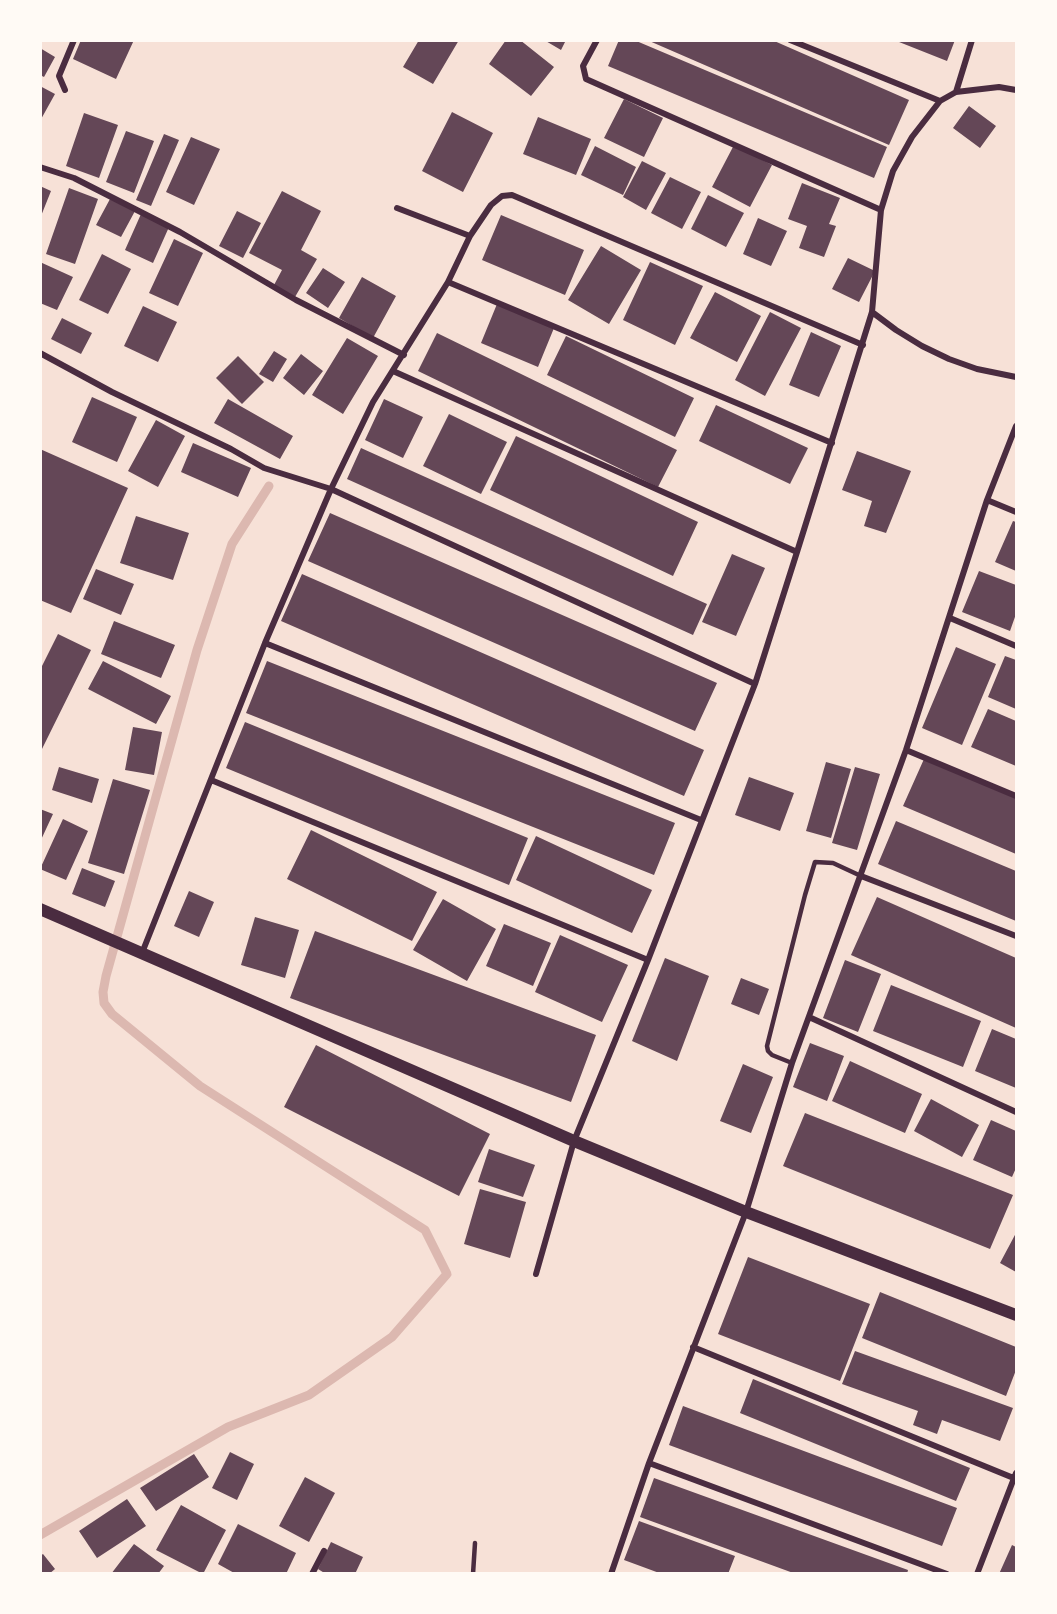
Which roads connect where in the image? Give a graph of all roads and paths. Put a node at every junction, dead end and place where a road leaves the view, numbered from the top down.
1 (74, 40) edge
2 (597, 40) edge
3 (790, 40) edge
4 (972, 40) edge
5 (65, 90) dead end
6 (1017, 90) edge
7 (956, 92) junction
8 (940, 101) junction
9 (40, 167) edge
10 (398, 208) dead end
11 (881, 210) junction
12 (470, 236) junction
13 (448, 282) junction
14 (872, 312) junction
15 (863, 345) junction
16 (40, 353) edge
17 (404, 355) junction
18 (393, 371) junction
19 (1017, 377) edge
20 (1017, 426) edge
21 (832, 443) junction
22 (331, 489) junction
23 (987, 500) junction
24 (1017, 512) edge
25 (797, 552) junction
26 (950, 618) junction
27 (266, 643) junction
28 (1017, 646) edge
29 (755, 684) junction
30 (906, 750) junction
31 (211, 780) junction
32 (1017, 796) edge
33 (701, 820) junction
34 (861, 876) junction
35 (40, 909) edge
36 (1017, 936) edge
37 (137, 951) junction
38 (648, 960) junction
39 (809, 1017) junction
40 (792, 1063) junction
41 (1017, 1112) edge
42 (574, 1141) junction
43 (746, 1212) junction
44 (536, 1274) dead end
45 (1017, 1315) edge
46 (693, 1347) junction
47 (649, 1463) junction
48 (1016, 1477) edge
49 (475, 1543) dead end
50 (324, 1551) dead end
51 (613, 1573) edge
52 (312, 1574) edge
53 (473, 1574) edge
54 (947, 1574) edge
55 (977, 1574) edge

1 - 5 street
2 - 11 street
3 - 8 street
4 - 7 street
6 - 7 street
7 - 8 street
8 - 11 street
9 - 17 street
10 - 12 street
11 - 14 street
12 - 13 street
12 - 15 street
13 - 17 street
13 - 21 street
14 - 15 street
14 - 19 street
15 - 21 street
16 - 22 street
17 - 18 street
18 - 22 street
18 - 25 street
20 - 23 street
21 - 25 street
22 - 27 street
22 - 29 street
23 - 24 street
23 - 26 street
25 - 29 street
26 - 28 street
26 - 30 street
27 - 31 street
27 - 33 street
29 - 33 street
30 - 32 street
30 - 34 street
31 - 37 street
31 - 38 street
33 - 38 street
34 - 36 street
34 - 39 street
34 - 40 lane
35 - 37 main road
37 - 42 main road
38 - 42 street
39 - 40 street
39 - 41 street
40 - 43 street
42 - 43 main road
42 - 44 street
43 - 45 main road
43 - 46 street
46 - 47 street
46 - 48 street
47 - 51 street
47 - 54 street
48 - 55 street
49 - 53 lane
50 - 52 street

